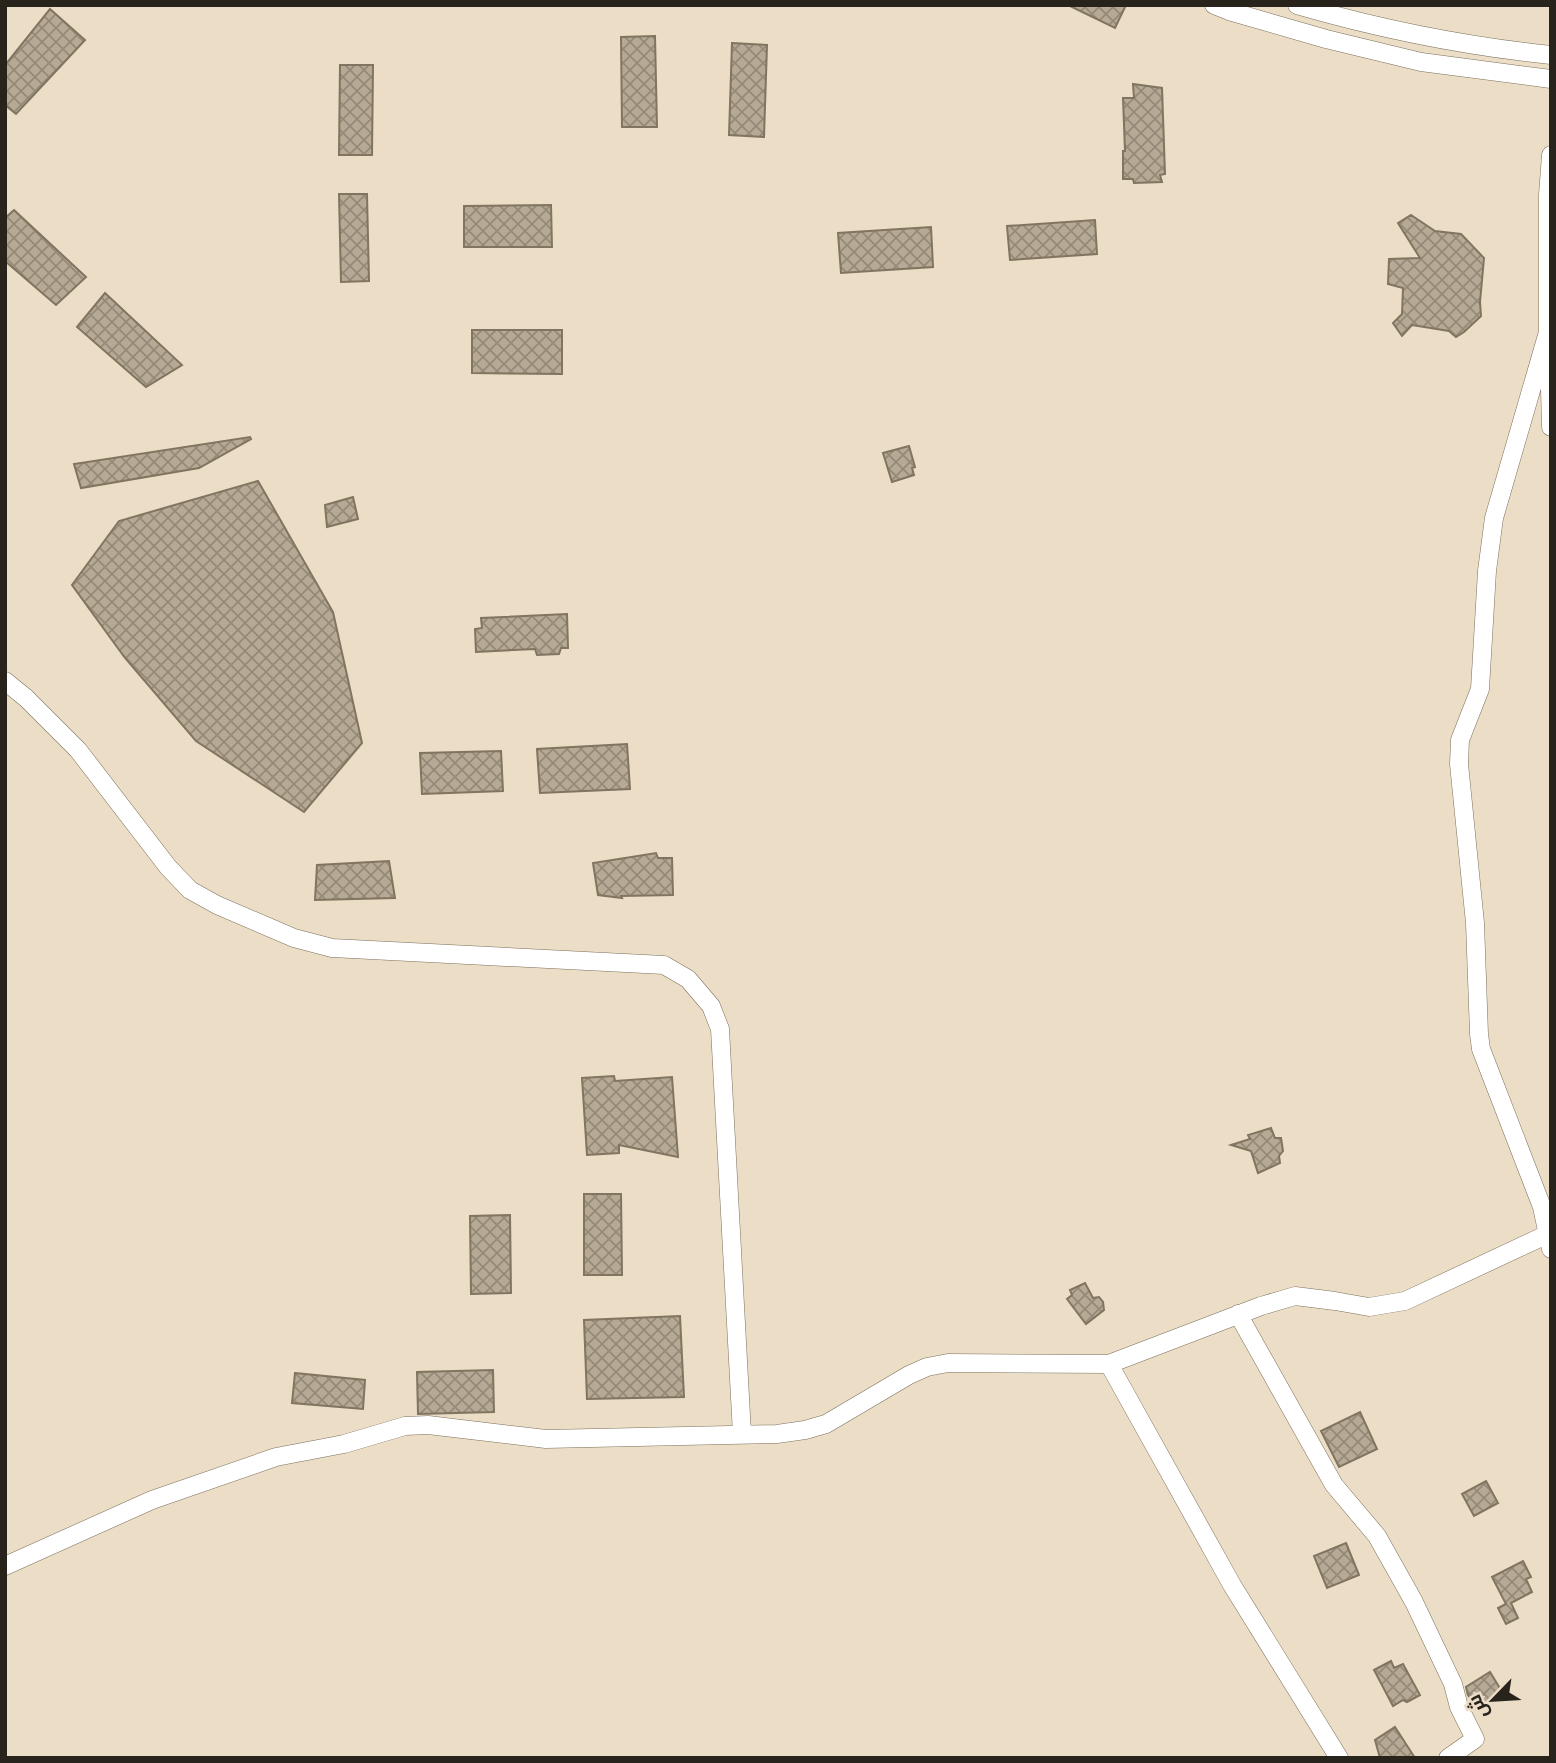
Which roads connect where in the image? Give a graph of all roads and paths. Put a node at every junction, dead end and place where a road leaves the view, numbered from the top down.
1 (1214, 5) edge
2 (1297, 5) edge
3 (1551, 55) edge
4 (1551, 79) edge
5 (1551, 155) edge
6 (1548, 332) junction
7 (1551, 427) edge
8 (5, 681) edge
9 (1549, 1241) edge
10 (1238, 1314) junction
11 (1109, 1364) junction
12 (742, 1434) junction
13 (5, 1566) edge
14 (1339, 1758) edge
15 (1448, 1758) edge

1 - 4 street
2 - 3 street
5 - 6 street
6 - 7 street
6 - 9 street
8 - 12 street
9 - 10 street
10 - 11 street
10 - 15 street
11 - 12 street
11 - 14 street
12 - 13 street

